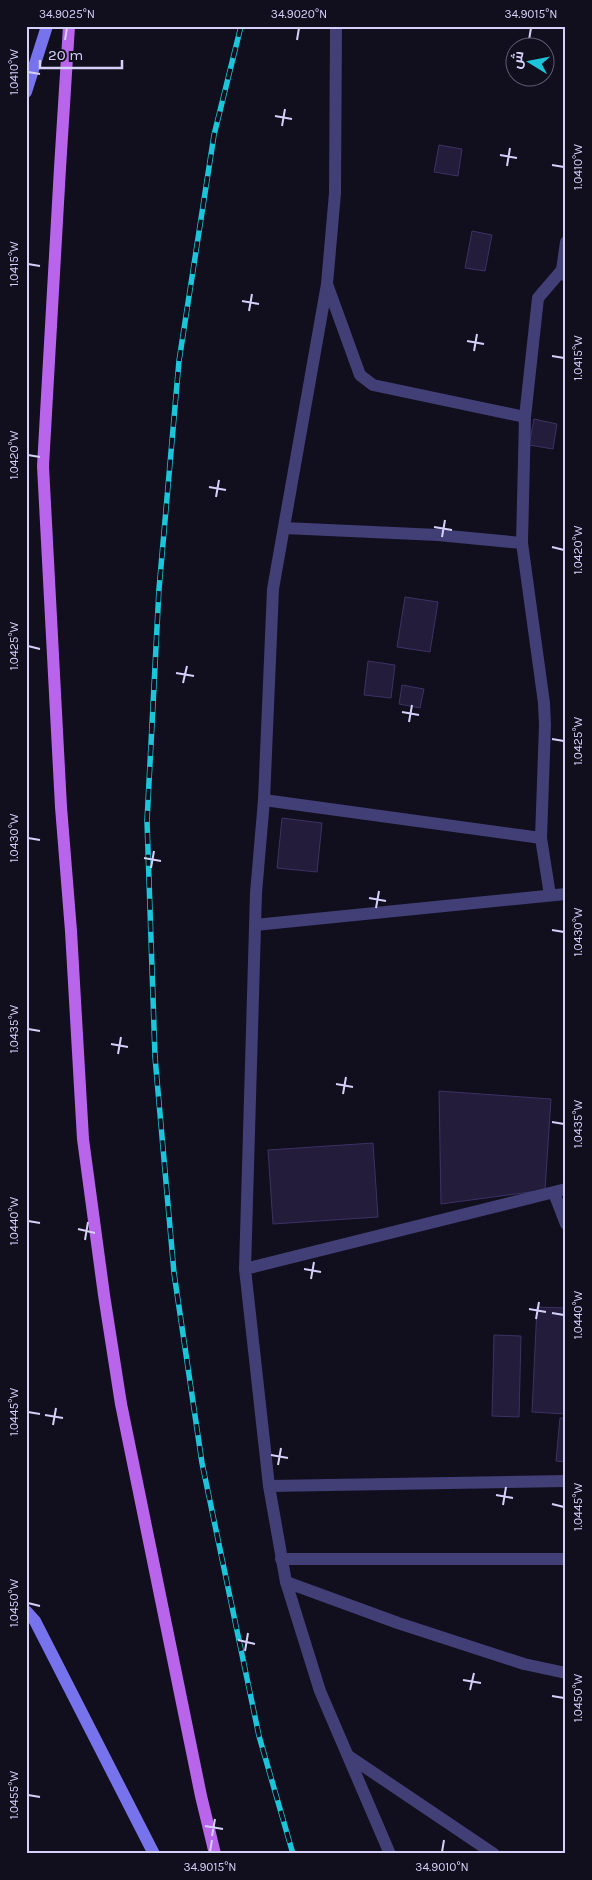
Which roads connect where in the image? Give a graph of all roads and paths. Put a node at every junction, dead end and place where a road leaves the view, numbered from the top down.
1 (47, 26) edge
2 (69, 26) edge
3 (336, 26) edge
4 (26, 92) edge
5 (566, 242) edge
6 (564, 273) edge
7 (327, 284) junction
8 (524, 417) junction
9 (284, 528) junction
10 (522, 543) junction
11 (264, 800) junction
12 (541, 838) junction
13 (566, 894) edge
14 (550, 895) junction
15 (255, 925) junction
16 (560, 1191) edge
17 (566, 1224) edge
18 (245, 1269) junction
19 (566, 1481) edge
20 (269, 1486) junction
21 (281, 1559) junction
22 (566, 1559) edge
23 (286, 1582) junction
24 (26, 1611) edge
25 (566, 1673) edge
26 (350, 1757) junction
27 (154, 1854) edge
28 (215, 1854) edge
29 (390, 1854) edge
30 (494, 1854) edge

1 - 4 main road
2 - 28 main road
3 - 7 street
5 - 6 street
6 - 8 street
7 - 8 street
7 - 9 street
8 - 10 street
9 - 10 street
9 - 11 street
10 - 12 street
11 - 12 street
11 - 15 street
12 - 14 street
13 - 14 street
14 - 15 street
15 - 18 street
16 - 17 street
16 - 18 street
18 - 20 street
19 - 20 street
20 - 21 street
21 - 22 street
21 - 23 street
23 - 25 street
23 - 26 street
24 - 27 main road
26 - 29 street
26 - 30 street

